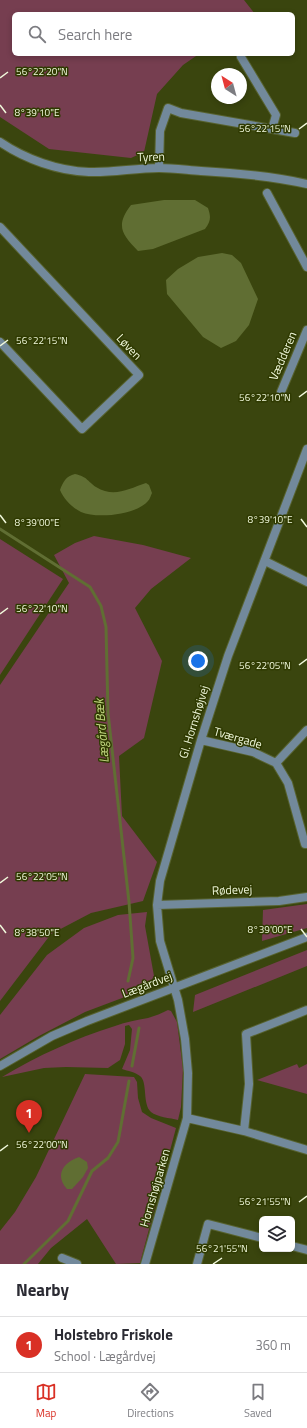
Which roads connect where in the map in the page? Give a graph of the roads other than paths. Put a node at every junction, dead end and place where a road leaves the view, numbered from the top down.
1 (241, 58) dead end
2 (272, 129) junction
3 (295, 134) dead end
4 (0, 142) edge
5 (159, 168) junction
6 (307, 184) edge
7 (268, 193) dead end
8 (0, 227) edge
9 (307, 268) edge
10 (307, 330) edge
11 (0, 342) edge
12 (281, 392) dead end
13 (307, 449) edge
14 (265, 561) junction
15 (307, 582) edge
16 (307, 730) edge
17 (201, 740) junction
18 (276, 763) junction
19 (306, 844) edge
20 (307, 897) edge
21 (157, 905) junction
22 (307, 937) edge
23 (174, 988) junction
24 (307, 1010) edge
25 (0, 1066) edge
26 (187, 1118) junction
27 (244, 1131) junction
28 (307, 1150) edge
29 (259, 1237) edge
30 (295, 1247) edge
31 (307, 1250) edge
32 (62, 1258) dead end
33 (77, 1264) edge
34 (146, 1264) edge
35 (197, 1264) edge

1 - 2 street
2 - 3 street
2 - 5 street
4 - 5 street, Tyren
5 - 6 street, Tyren
7 - 9 street
8 - 11 street, Løven
10 - 12 street, Vædderen
13 - 14 street, Gl. Hornshøjvej
14 - 15 street
14 - 17 street, Gl. Hornshøjvej
16 - 18 street
17 - 18 street, Tværgade
17 - 21 street, Gl. Hornshøjvej
18 - 19 street
20 - 21 street, Rødevej
21 - 23 street, Gl. Hornshøjvej
22 - 23 street, Lægårdvej
23 - 25 street, Lægårdvej
23 - 26 street, Hornshøjparken
24 - 27 street
26 - 27 street
26 - 34 street, Hornshøjparken
27 - 28 street
29 - 35 street
30 - 31 street
32 - 33 street

